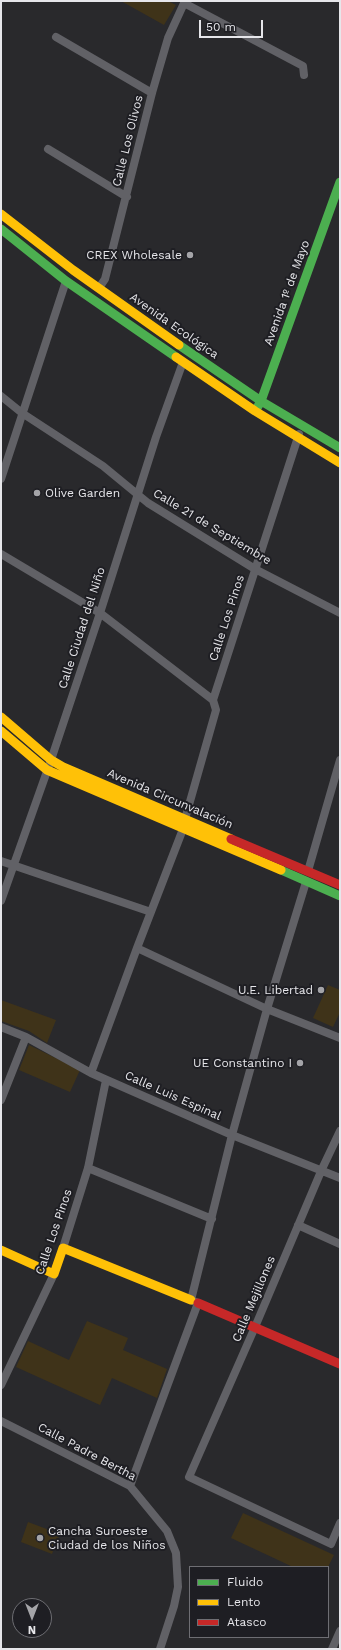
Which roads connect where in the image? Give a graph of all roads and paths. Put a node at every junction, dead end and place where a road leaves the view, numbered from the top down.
1 (185, 2) edge
2 (56, 38) dead end
3 (304, 75) dead end
4 (152, 93) junction
5 (48, 149) dead end
6 (340, 182) edge
7 (127, 196) junction
8 (1, 214) edge
9 (1, 229) edge
10 (66, 281) junction
11 (99, 288) junction
12 (183, 362) junction
13 (1, 396) edge
14 (261, 401) junction
15 (255, 411) junction
16 (22, 413) junction
17 (303, 426) junction
18 (297, 438) junction
19 (340, 448) edge
20 (340, 463) edge
21 (1, 479) edge
22 (138, 494) junction
23 (1, 554) edge
24 (255, 569) junction
25 (100, 613) junction
26 (340, 613) edge
27 (213, 700) junction
28 (1, 718) edge
29 (1, 731) edge
30 (51, 760) junction
31 (340, 760) edge
32 (47, 770) junction
33 (185, 819) junction
34 (183, 829) junction
35 (1, 861) edge
36 (14, 865) junction
37 (308, 871) junction
38 (306, 882) junction
39 (340, 884) edge
40 (340, 896) edge
41 (1, 901) edge
42 (151, 912) junction
43 (137, 948) junction
44 (267, 1009) junction
45 (1, 1027) edge
46 (26, 1037) junction
47 (340, 1038) edge
48 (91, 1073) junction
49 (106, 1080) junction
50 (1, 1100) edge
51 (340, 1131) edge
52 (232, 1135) junction
53 (88, 1168) junction
54 (322, 1169) junction
55 (340, 1178) edge
56 (212, 1219) junction
57 (298, 1225) junction
58 (340, 1244) edge
59 (63, 1248) junction
60 (1, 1250) edge
61 (54, 1274) junction
62 (195, 1301) junction
63 (256, 1327) junction
64 (340, 1364) edge
65 (1, 1385) edge
66 (1, 1421) edge
67 (130, 1486) junction
68 (340, 1523) edge
69 (340, 1631) edge
70 (160, 1649) edge
71 (332, 1649) edge

1 - 3 street
1 - 4 street, Calle Los Olivos
2 - 4 street
4 - 7 street, Calle Los Olivos
5 - 7 street
6 - 14 main road, Avenida 1º de Mayo
7 - 11 street, Calle Los Olivos
8 - 11 main road, Avenida Ecológica
9 - 10 main road, Avenida Ecológica
10 - 12 main road, Avenida Ecológica
10 - 16 street
11 - 14 main road, Avenida Ecológica
12 - 15 main road, Avenida Ecológica
12 - 22 street, Calle Ciudad del Niño
13 - 16 street, Calle 21 de Septiembre
14 - 15 main road, Avenida 1º de Mayo
14 - 17 main road, Avenida Ecológica
15 - 18 main road, Avenida Ecológica
16 - 21 street
16 - 22 street, Calle 21 de Septiembre
17 - 18 street, Calle Los Pinos
17 - 19 main road, Avenida Ecológica
18 - 20 main road, Avenida Ecológica
18 - 24 street, Calle Los Pinos
22 - 24 street, Calle 21 de Septiembre
22 - 25 street, Calle Ciudad del Niño
23 - 25 street
24 - 26 street, Calle 21 de Septiembre
24 - 27 street, Calle Los Pinos
25 - 27 street
25 - 30 street, Calle Ciudad del Niño
27 - 33 street, Calle Los Pinos
28 - 30 main road, Avenida Circunvalación
29 - 32 main road, Avenida Circunvalación
30 - 32 street, Calle Ciudad del Niño
30 - 33 main road, Avenida Circunvalación
31 - 37 street
32 - 34 main road, Avenida Circunvalación
32 - 36 street, Calle Ciudad del Niño
33 - 37 main road, Avenida Circunvalación
34 - 38 main road, Avenida Circunvalación
34 - 42 street
35 - 36 street
36 - 41 street, Calle Ciudad del Niño
36 - 42 street
37 - 39 main road, Avenida Circunvalación
38 - 40 main road, Avenida Circunvalación
38 - 44 street
42 - 43 street
43 - 44 street
43 - 48 street
44 - 47 street
44 - 52 street
45 - 46 street, Calle Luis Espinal
46 - 48 street, Calle Luis Espinal
46 - 50 street
48 - 49 street, Calle Luis Espinal
49 - 52 street, Calle Luis Espinal
49 - 53 street, Calle Los Pinos
51 - 54 street, Calle Mejillones
52 - 54 street, Calle Luis Espinal
52 - 56 street
53 - 56 street
53 - 59 street, Calle Los Pinos
54 - 55 street, Calle Luis Espinal
54 - 57 street, Calle Mejillones
56 - 62 street
57 - 58 street
57 - 63 street, Calle Mejillones
59 - 61 main road, Calle Los Pinos
59 - 62 main road
60 - 61 main road
61 - 65 street, Calle Los Pinos
62 - 63 main road
62 - 67 street
63 - 64 main road
63 - 68 street, Calle Mejillones
66 - 67 street, Calle Padre Bertha
67 - 70 street, Calle Padre Bertha
69 - 71 street

